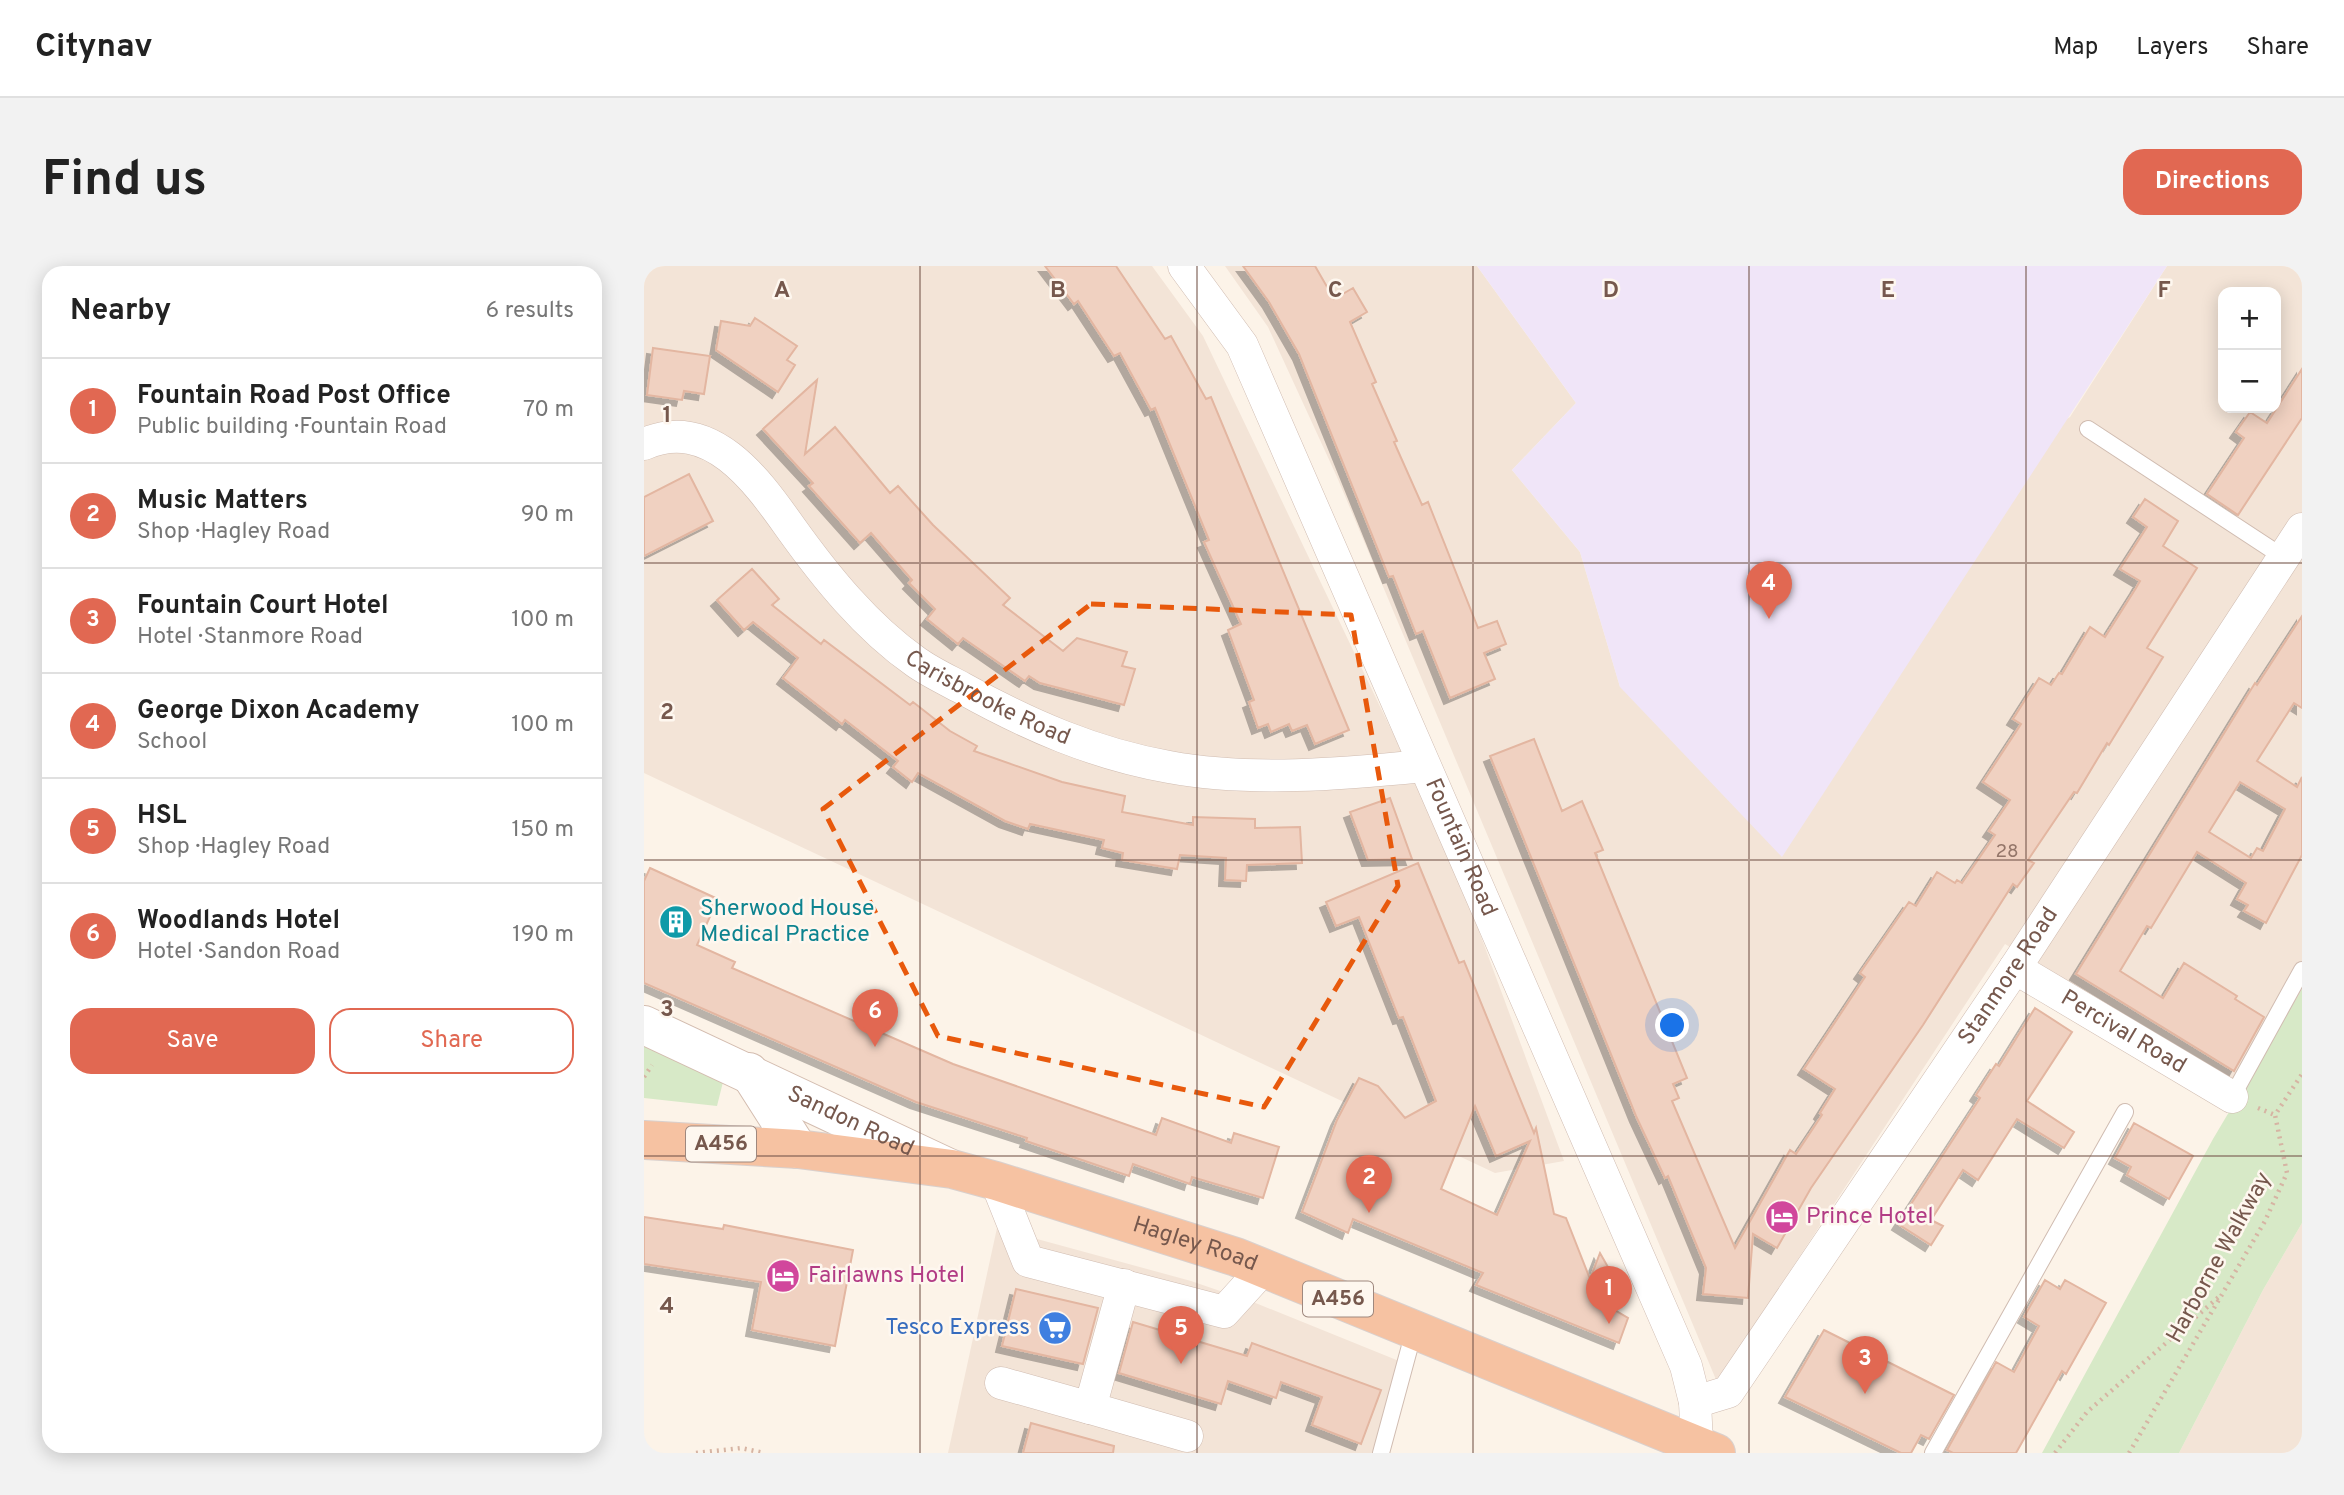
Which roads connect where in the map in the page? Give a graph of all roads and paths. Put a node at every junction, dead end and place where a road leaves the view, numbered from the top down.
1 (1184, 266) edge
2 (2088, 429) dead end
3 (644, 444) edge
4 (2302, 528) edge
5 (2283, 557) junction
6 (1423, 766) junction
7 (2015, 968) junction
8 (2302, 970) edge
9 (644, 1024) edge
10 (749, 1072) junction
11 (2302, 1074) edge
12 (2232, 1097) joint
13 (2125, 1112) dead end
14 (644, 1140) edge
15 (799, 1149) junction
16 (952, 1169) junction
17 (996, 1181) junction
18 (1264, 1268) junction
19 (1124, 1285) junction
20 (2224, 1292) junction
21 (1414, 1331) junction
22 (1001, 1383) dead end
23 (1695, 1402) junction
24 (1090, 1408) junction
25 (1187, 1436) dead end
26 (1706, 1449) edge
27 (696, 1453) edge
28 (764, 1453) edge
29 (1381, 1453) edge
30 (1933, 1453) edge
31 (2055, 1453) edge
32 (2129, 1453) edge

1 - 6 street, Fountain Road
2 - 5 lane
3 - 6 street, Carisbrooke Road
4 - 5 street, Stanmore Road
5 - 7 street, Stanmore Road
6 - 23 street, Fountain Road
7 - 12 street, Percival Road
7 - 23 street, Stanmore Road
8 - 12 lane
9 - 10 main road, Sandon Road
10 - 15 main road, Sandon Road
10 - 16 main road, Sandon Road
11 - 20 path, Harborne Walkway
13 - 30 lane
14 - 15 highway, Hagley Road / A456
15 - 16 highway, Hagley Road / A456
16 - 17 highway, Hagley Road / A456
17 - 18 highway, Hagley Road / A456
17 - 19 street
18 - 19 street
18 - 21 highway, Hagley Road / A456
19 - 24 street
20 - 31 path
20 - 32 path, Harborne Walkway
21 - 26 highway, Hagley Road / A456
21 - 29 lane
22 - 24 street
23 - 26 street, Fountain Road
24 - 25 street
27 - 28 path

